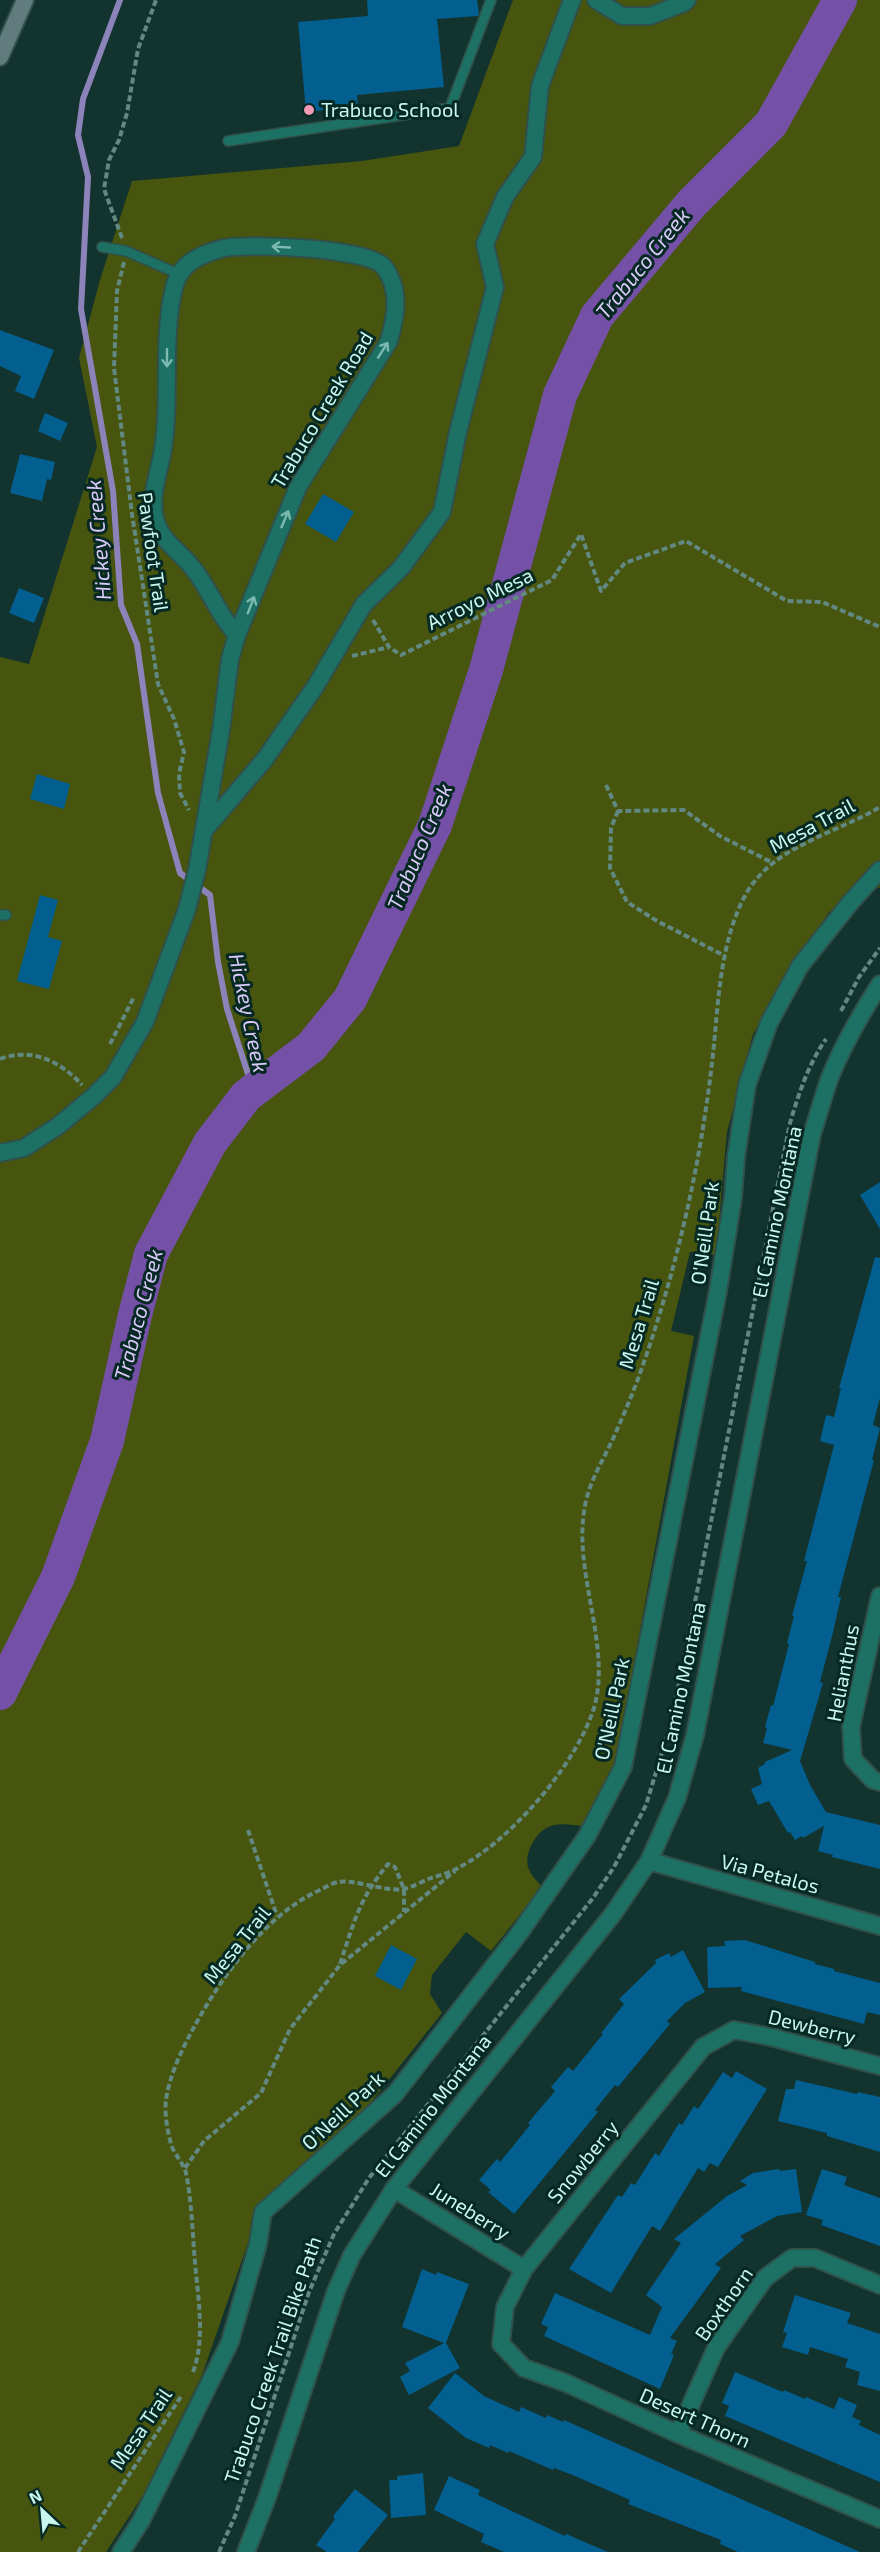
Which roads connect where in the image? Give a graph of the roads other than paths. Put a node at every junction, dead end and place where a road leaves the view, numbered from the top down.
1 (25, 0) edge
2 (491, 0) edge
3 (572, 0) edge
4 (596, 0) edge
5 (687, 0) edge
6 (0, 57) edge
7 (228, 141) dead end
8 (102, 247) dead end
9 (181, 275) junction
10 (237, 635) junction
11 (206, 828) junction
12 (880, 870) edge
13 (880, 984) edge
14 (0, 1154) edge
15 (880, 1596) edge
16 (880, 1782) edge
17 (649, 1861) junction
18 (880, 1926) edge
19 (734, 2030) joint
20 (880, 2066) edge
21 (394, 2189) junction
22 (524, 2269) junction
23 (880, 2285) edge
24 (501, 2344) joint
25 (678, 2434) junction
26 (880, 2519) edge
27 (121, 2552) edge
28 (246, 2552) edge

1 - 6 main road
2 - 7 lane
3 - 11 street
4 - 5 street
8 - 9 lane
9 -> 10 street, Trabuco Creek Road
10 -> 9 street, Trabuco Creek Road
10 - 11 street, Trabuco Creek Road
11 - 14 street, Trabuco Creek Road
12 - 27 street, O'Neill Park
13 - 17 street, El Camino Montana
15 - 16 street, Helianthus
17 - 18 street, Via Petalos
17 - 21 street, El Camino Montana
19 - 20 street, Dewberry
19 - 22 street, Snowberry
21 - 22 street, Juneberry
21 - 28 street, El Camino Montana
22 - 24 street, Snowberry
23 - 25 street, Boxthorn
24 - 25 street, Desert Thorn
25 - 26 street, Desert Thorn

